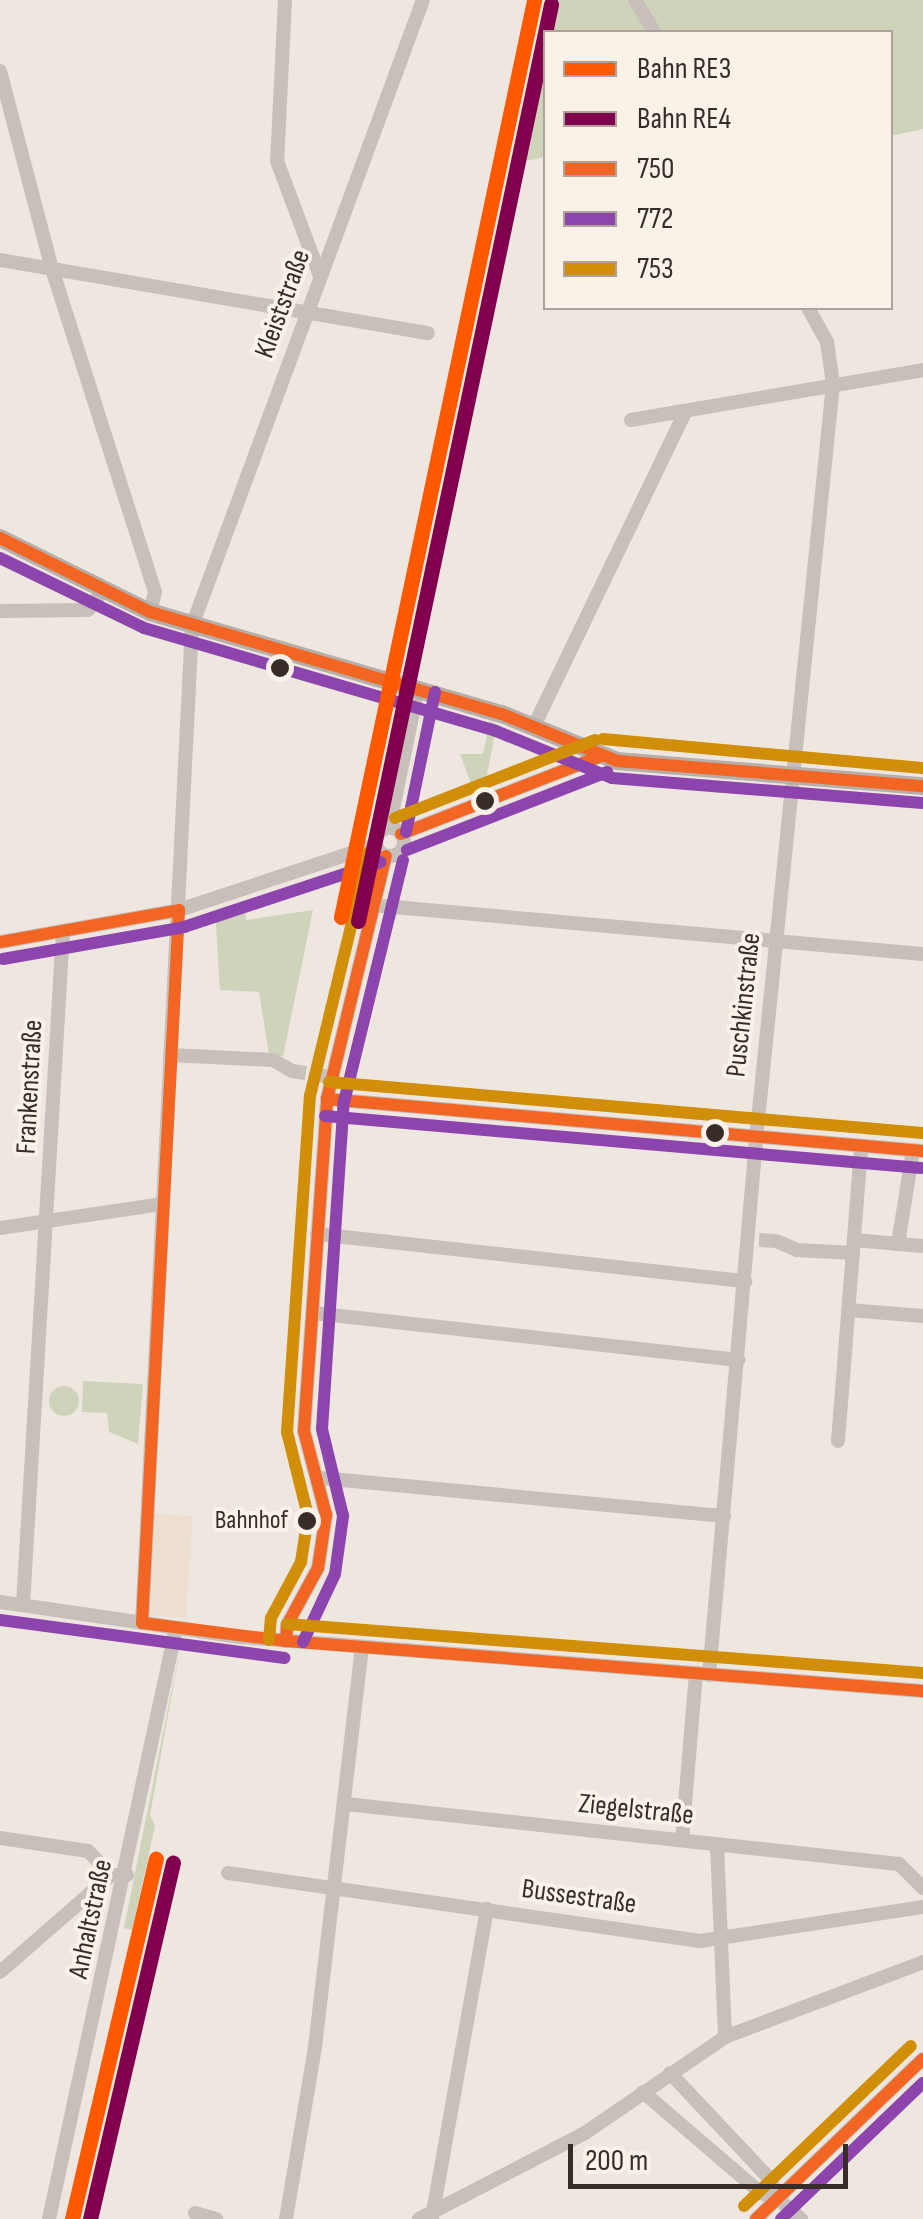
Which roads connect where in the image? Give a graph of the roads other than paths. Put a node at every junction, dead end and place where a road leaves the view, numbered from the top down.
1 (284, 0) edge
2 (424, 0) edge
3 (635, 0) edge
4 (653, 30) edge
5 (0, 71) edge
6 (0, 260) edge
7 (52, 269) junction
8 (320, 276) junction
9 (809, 310) edge
10 (306, 314) junction
11 (428, 332) dead end
12 (923, 370) edge
13 (834, 384) junction
14 (685, 413) junction
15 (631, 420) dead end
16 (0, 538) edge
17 (102, 592) junction
18 (0, 612) edge
19 (150, 612) junction
20 (192, 626) junction
21 (418, 688) junction
22 (535, 724) junction
23 (600, 756) junction
24 (792, 777) junction
25 (923, 786) edge
26 (395, 831) junction
27 (381, 850) junction
28 (371, 905) junction
29 (179, 910) junction
30 (63, 931) junction
31 (0, 942) edge
32 (776, 942) junction
33 (923, 954) edge
34 (170, 1055) junction
35 (292, 1071) tunnel mouth
36 (327, 1099) junction
37 (756, 1137) junction
38 (862, 1146) junction
39 (918, 1151) edge
40 (163, 1204) junction
41 (47, 1218) junction
42 (0, 1228) edge
43 (317, 1234) junction
44 (776, 1241) tunnel mouth
45 (898, 1244) junction
46 (854, 1246) junction
47 (923, 1246) edge
48 (745, 1281) junction
49 (849, 1310) junction
50 (313, 1312) junction
51 (923, 1316) edge
52 (738, 1360) junction
53 (838, 1440) dead end
54 (321, 1478) junction
55 (724, 1516) junction
56 (0, 1602) edge
57 (23, 1605) junction
58 (142, 1623) junction
59 (176, 1628) junction
60 (286, 1642) junction
61 (362, 1648) junction
62 (703, 1674) junction
63 (923, 1691) edge
64 (346, 1804) junction
65 (0, 1838) edge
66 (682, 1840) junction
67 (717, 1845) junction
68 (228, 1872) dead end
69 (119, 1875) junction
70 (921, 1880) edge
71 (334, 1888) junction
72 (923, 1907) edge
73 (487, 1909) junction
74 (720, 1941) junction
75 (923, 1962) edge
76 (0, 1972) edge
77 (725, 2037) junction
78 (923, 2059) edge
79 (670, 2073) junction
80 (643, 2092) junction
81 (777, 2198) junction
82 (195, 2213) dead end
83 (427, 2217) edge
84 (50, 2219) edge
85 (216, 2219) edge
86 (286, 2219) edge
87 (756, 2219) edge
88 (801, 2219) edge

1 - 8 street
2 - 8 street, Kleiststraße
3 - 4 street
5 - 7 street
6 - 7 street
7 - 10 street
7 - 19 street
8 - 10 street, Kleiststraße
9 - 13 street, Puschkinstraße
10 - 11 street
10 - 20 street, Kleiststraße
12 - 13 street
13 - 14 street
13 - 24 street, Puschkinstraße
14 - 15 street
14 - 22 street
16 - 17 main road
17 - 18 street
17 - 19 main road
19 - 20 main road
20 - 21 main road
20 - 29 street, Kleiststraße
21 - 22 main road
21 - 26 street
22 - 23 main road
23 - 24 main road
23 - 26 street
24 - 25 main road
24 - 32 street, Puschkinstraße
26 - 27 street
26 - 27 street
27 - 28 street
27 - 29 street
28 - 32 street
28 - 36 street
29 - 30 street
29 - 34 street, Kleiststraße
30 - 31 street
30 - 41 street, Frankenstraße
32 - 33 street
32 - 37 street, Puschkinstraße
34 - 35 street
34 - 40 street, Kleiststraße
36 - 37 street
36 - 43 street
37 - 38 street
37 - 48 street, Puschkinstraße
38 - 39 street
38 - 46 street
39 - 45 street
40 - 41 street
40 - 58 street, Kleiststraße
41 - 42 street
41 - 57 street, Frankenstraße
43 - 48 street
43 - 50 street
44 - 46 street
45 - 46 street
45 - 47 street
46 - 49 street
48 - 52 street, Puschkinstraße
49 - 51 street
49 - 53 street
50 - 52 street
50 - 54 street
52 - 55 street, Puschkinstraße
54 - 55 street
54 - 60 street
55 - 62 street, Puschkinstraße
56 - 57 street
57 - 58 street
58 - 59 street
59 - 60 street
59 - 69 street, Anhaltstraße
60 - 61 street
61 - 62 street
61 - 64 street
62 - 63 street
62 - 66 street, Puschkinstraße
64 - 66 street, Ziegelstraße
64 - 71 street
65 - 69 street
66 - 67 street, Ziegelstraße
67 - 70 street, Ziegelstraße
67 - 74 street
68 - 71 street, Bussestraße
69 - 76 street
69 - 84 street, Anhaltstraße
71 - 73 street, Bussestraße
71 - 86 street
72 - 74 street, Bussestraße
73 - 74 street, Bussestraße
73 - 83 street
74 - 77 street
75 - 77 street
77 - 79 street
78 - 81 street
79 - 80 street
79 - 81 street
80 - 81 street
80 - 83 street
81 - 87 street
81 - 88 street
82 - 85 street

